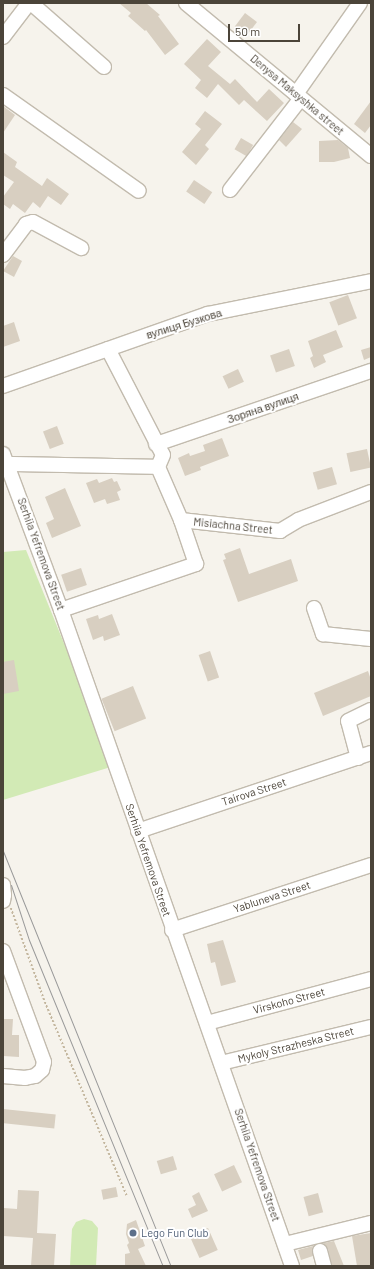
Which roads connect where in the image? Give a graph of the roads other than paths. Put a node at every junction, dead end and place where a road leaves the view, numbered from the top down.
1 (30, 3) edge
2 (186, 3) edge
3 (360, 3) edge
4 (3, 37) edge
5 (104, 67) dead end
6 (3, 95) edge
7 (298, 96) junction
8 (371, 156) edge
9 (230, 190) dead end
10 (139, 191) dead end
11 (81, 248) dead end
12 (3, 254) edge
13 (371, 281) edge
14 (108, 349) junction
15 (371, 371) edge
16 (3, 386) edge
17 (156, 444) junction
18 (5, 459) edge
19 (158, 467) junction
20 (371, 492) edge
21 (181, 520) junction
22 (314, 608) dead end
23 (60, 610) junction
24 (371, 639) edge
25 (371, 710) edge
26 (364, 756) edge
27 (138, 831) junction
28 (371, 865) edge
29 (3, 885) edge
30 (7, 904) edge
31 (172, 930) junction
32 (3, 951) edge
33 (371, 978) edge
34 (207, 1023) junction
35 (371, 1027) edge
36 (221, 1063) junction
37 (3, 1076) edge
38 (371, 1223) edge
39 (285, 1244) junction
40 (320, 1251) dead end
41 (292, 1266) edge
42 (324, 1266) edge

1 - 4 street
1 - 5 street
2 - 7 street, Denysa Maksyshka street
3 - 7 street
6 - 10 street
7 - 8 street, Denysa Maksyshka street
7 - 9 street
11 - 12 street
13 - 14 street, вулиця Бузкова
14 - 16 street, вулиця Бузкова
14 - 17 street
15 - 17 street, Зоряна вулиця
17 - 19 street
18 - 19 street
18 - 23 street, Serhiia Yefremova Street
19 - 21 street
20 - 21 street, Misiachna Street
21 - 23 street, Misiachna Street
22 - 24 street
23 - 27 street, Serhiia Yefremova Street
25 - 26 street
26 - 27 street, Tairova Street
27 - 31 street, Serhiia Yefremova Street
28 - 31 street, Yabluneva Street
29 - 30 street
31 - 34 street, Serhiia Yefremova Street
32 - 37 street
33 - 34 street, Virskoho Street
34 - 36 street, Serhiia Yefremova Street
35 - 36 street, Mykoly Strazheska Street
36 - 39 street, Serhiia Yefremova Street
38 - 39 street
39 - 41 street, Serhiia Yefremova Street
40 - 42 street

